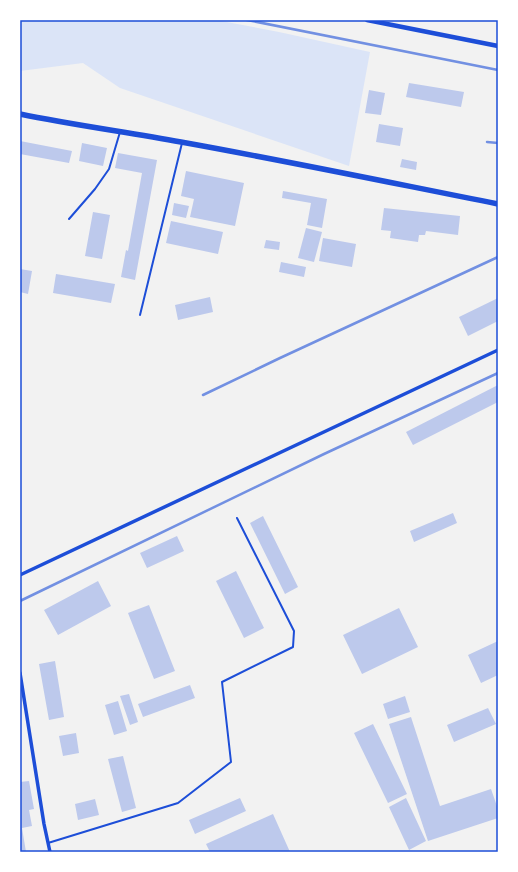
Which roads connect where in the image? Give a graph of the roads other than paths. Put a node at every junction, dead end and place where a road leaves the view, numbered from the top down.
1 (367, 20) edge
2 (498, 46) edge
3 (20, 114) edge
4 (120, 131) junction
5 (182, 142) junction
6 (498, 204) edge
7 (69, 219) dead end
8 (140, 315) dead end
9 (498, 350) edge
10 (237, 518) dead end
11 (20, 574) edge
12 (20, 673) edge
13 (48, 842) junction
14 (50, 852) edge

1 - 2 street
3 - 4 main road
4 - 5 main road
4 - 7 lane
5 - 6 main road
5 - 8 lane
9 - 11 street
10 - 13 lane
12 - 13 street
13 - 14 street

